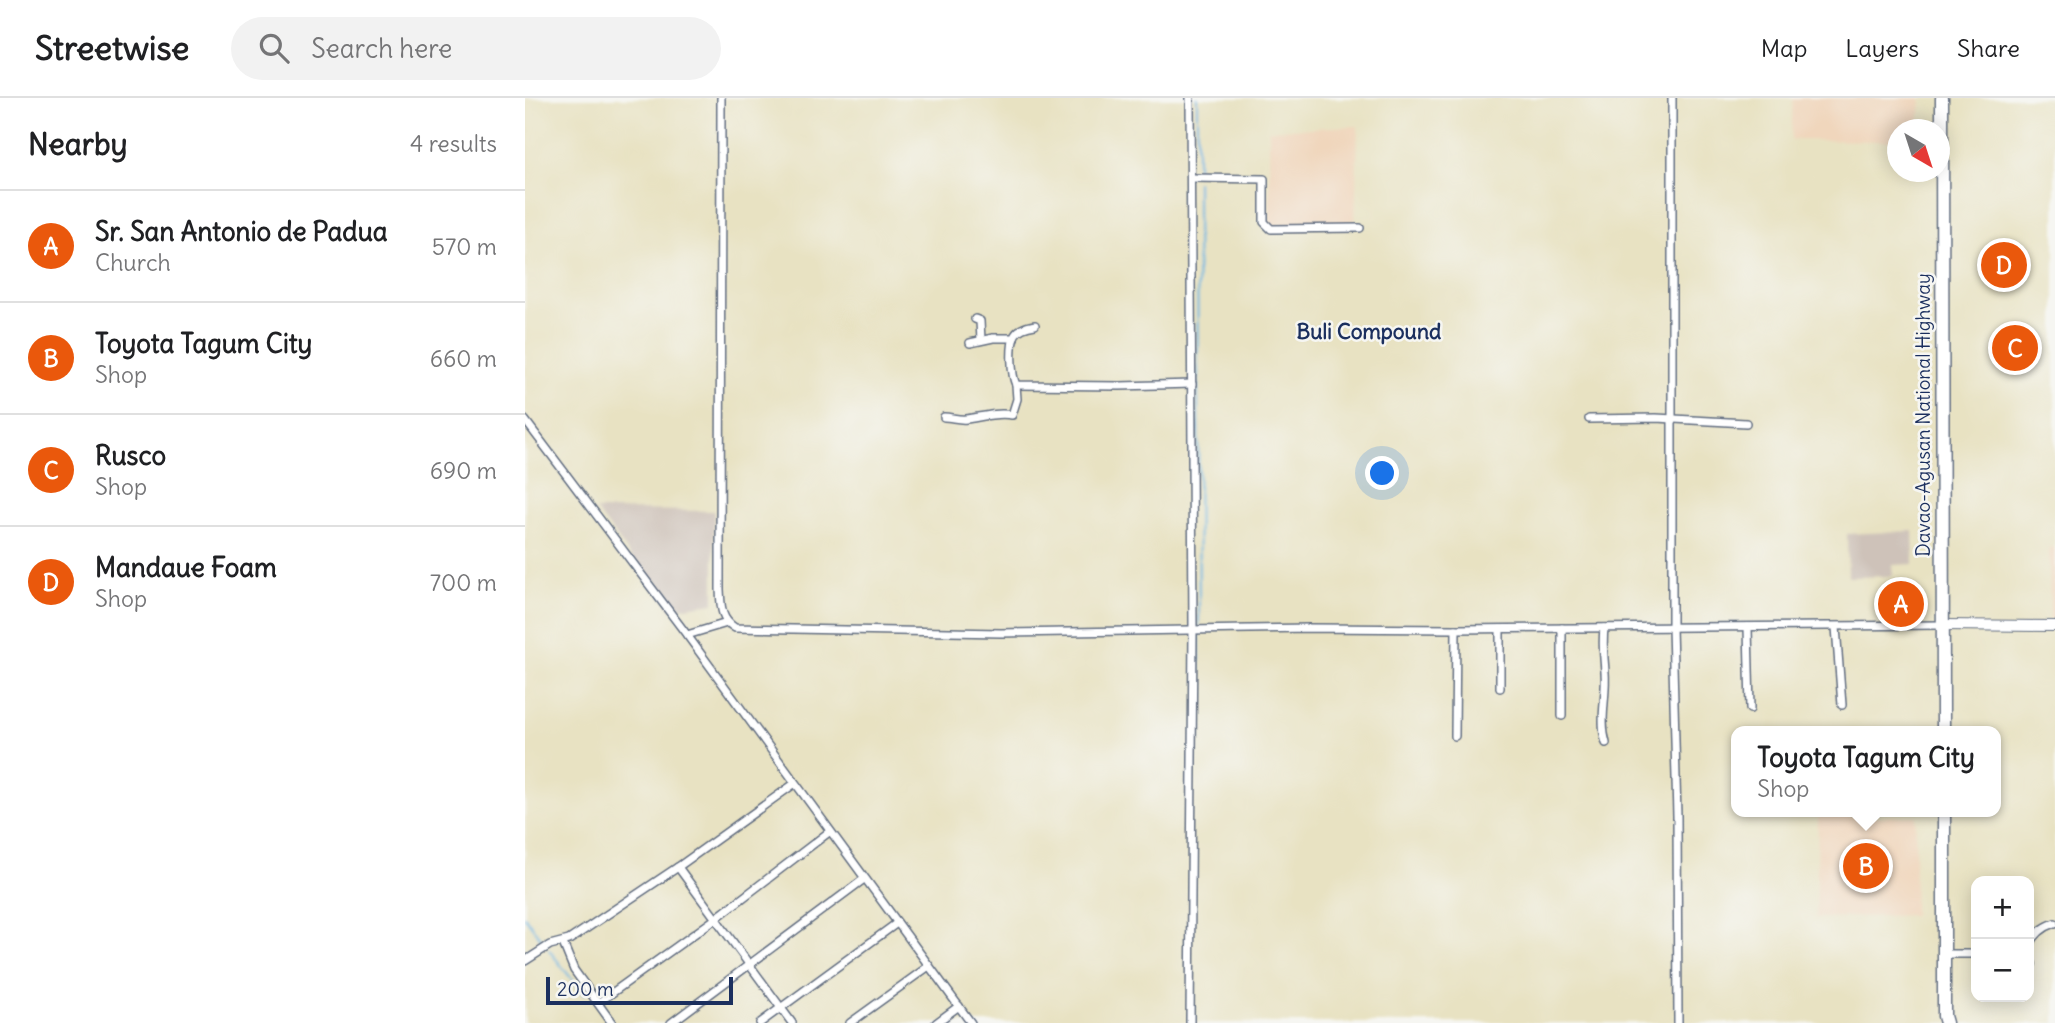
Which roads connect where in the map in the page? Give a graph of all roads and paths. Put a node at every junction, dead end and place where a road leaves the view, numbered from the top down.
1 (721, 98) edge
2 (1190, 98) edge
3 (1672, 98) edge
4 (1942, 98) edge
5 (1191, 178) junction
6 (1360, 228) dead end
7 (975, 319) dead end
8 (1035, 325) dead end
9 (1014, 338) junction
10 (981, 340) junction
11 (970, 343) dead end
12 (1192, 384) junction
13 (1016, 385) junction
14 (944, 416) dead end
15 (1589, 419) dead end
16 (525, 420) edge
17 (1673, 420) junction
18 (1746, 423) dead end
19 (727, 623) junction
20 (1943, 625) junction
21 (1748, 626) junction
22 (2055, 626) edge
23 (1672, 627) junction
24 (1836, 627) junction
25 (1562, 628) junction
26 (1604, 628) junction
27 (1456, 629) junction
28 (1500, 629) junction
29 (1193, 630) junction
30 (687, 635) junction
31 (1500, 688) dead end
32 (1842, 705) dead end
33 (1750, 709) dead end
34 (1562, 716) dead end
35 (1943, 726) edge
36 (1455, 736) dead end
37 (1606, 743) dead end
38 (794, 784) junction
39 (1944, 817) edge
40 (829, 832) junction
41 (678, 867) junction
42 (864, 879) junction
43 (715, 919) junction
44 (897, 923) junction
45 (2055, 923) edge
46 (2032, 939) edge
47 (563, 943) junction
48 (1944, 954) junction
49 (1971, 954) edge
50 (525, 961) edge
51 (748, 964) junction
52 (929, 966) junction
53 (598, 1003) junction
54 (958, 1006) junction
55 (780, 1008) junction
56 (1944, 1021) edge
57 (613, 1023) edge
58 (671, 1023) edge
59 (760, 1023) edge
60 (792, 1023) edge
61 (850, 1023) edge
62 (936, 1023) edge
63 (971, 1023) edge
64 (1190, 1023) edge
65 (1678, 1023) edge

1 - 19 street
2 - 5 street
3 - 17 street
4 - 20 highway, Davao-Agusan National Highway
5 - 6 street
5 - 12 street
7 - 10 street
8 - 9 street
9 - 10 street
9 - 13 street
10 - 11 street
12 - 13 street
12 - 29 street
13 - 14 street
15 - 17 street
16 - 30 street
17 - 18 street
17 - 23 street
19 - 29 street
19 - 30 street
20 - 22 street
20 - 24 street
20 - 35 highway, Davao-Agusan National Highway
21 - 23 street
21 - 24 street
21 - 33 street
23 - 26 street
23 - 65 street
24 - 32 street
25 - 26 street
25 - 28 street
25 - 34 street
26 - 37 street
27 - 28 street
27 - 29 street
27 - 36 street
28 - 31 street
29 - 64 street
30 - 38 street
38 - 40 street
38 - 41 street
39 - 48 highway
40 - 42 street
40 - 43 street
41 - 43 street
41 - 47 street
42 - 44 street
42 - 51 street
43 - 51 street
43 - 53 street
44 - 52 street
44 - 55 street
45 - 46 street
47 - 50 street
47 - 53 street
48 - 49 street
48 - 56 highway
51 - 55 street
51 - 58 street
52 - 54 street
52 - 61 street
53 - 57 street
54 - 62 street
54 - 63 street
55 - 59 street
55 - 60 street

